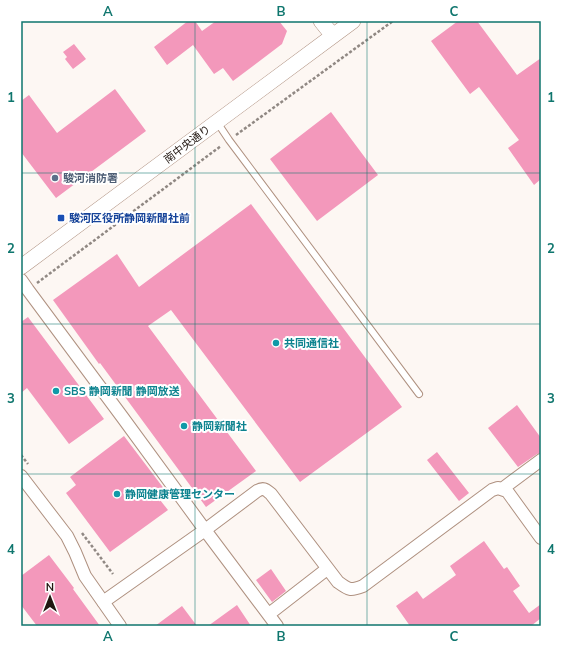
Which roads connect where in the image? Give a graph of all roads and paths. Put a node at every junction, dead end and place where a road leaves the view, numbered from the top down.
1 (321, 21) edge
2 (352, 21) edge
3 (393, 21) edge
4 (332, 36) junction
5 (217, 122) junction
6 (229, 140) junction
7 (21, 267) edge
8 (21, 280) edge
9 (28, 290) junction
10 (419, 394) dead end
11 (541, 460) edge
12 (21, 476) edge
13 (502, 489) junction
14 (205, 530) junction
15 (541, 538) edge
16 (327, 569) junction
17 (103, 602) junction
18 (268, 614) junction
19 (120, 626) edge
20 (277, 626) edge

1 - 4 street
2 - 4 street, 南中央通り
3 - 6 path
4 - 5 street, 南中央通り
5 - 6 lane
5 - 7 street, 南中央通り
6 - 9 path
6 - 10 lane
8 - 9 street
9 - 14 street
11 - 13 street
12 - 17 street
13 - 15 street
13 - 16 street
14 - 16 street
14 - 17 street
14 - 18 street
16 - 18 street
17 - 19 street
18 - 20 street

